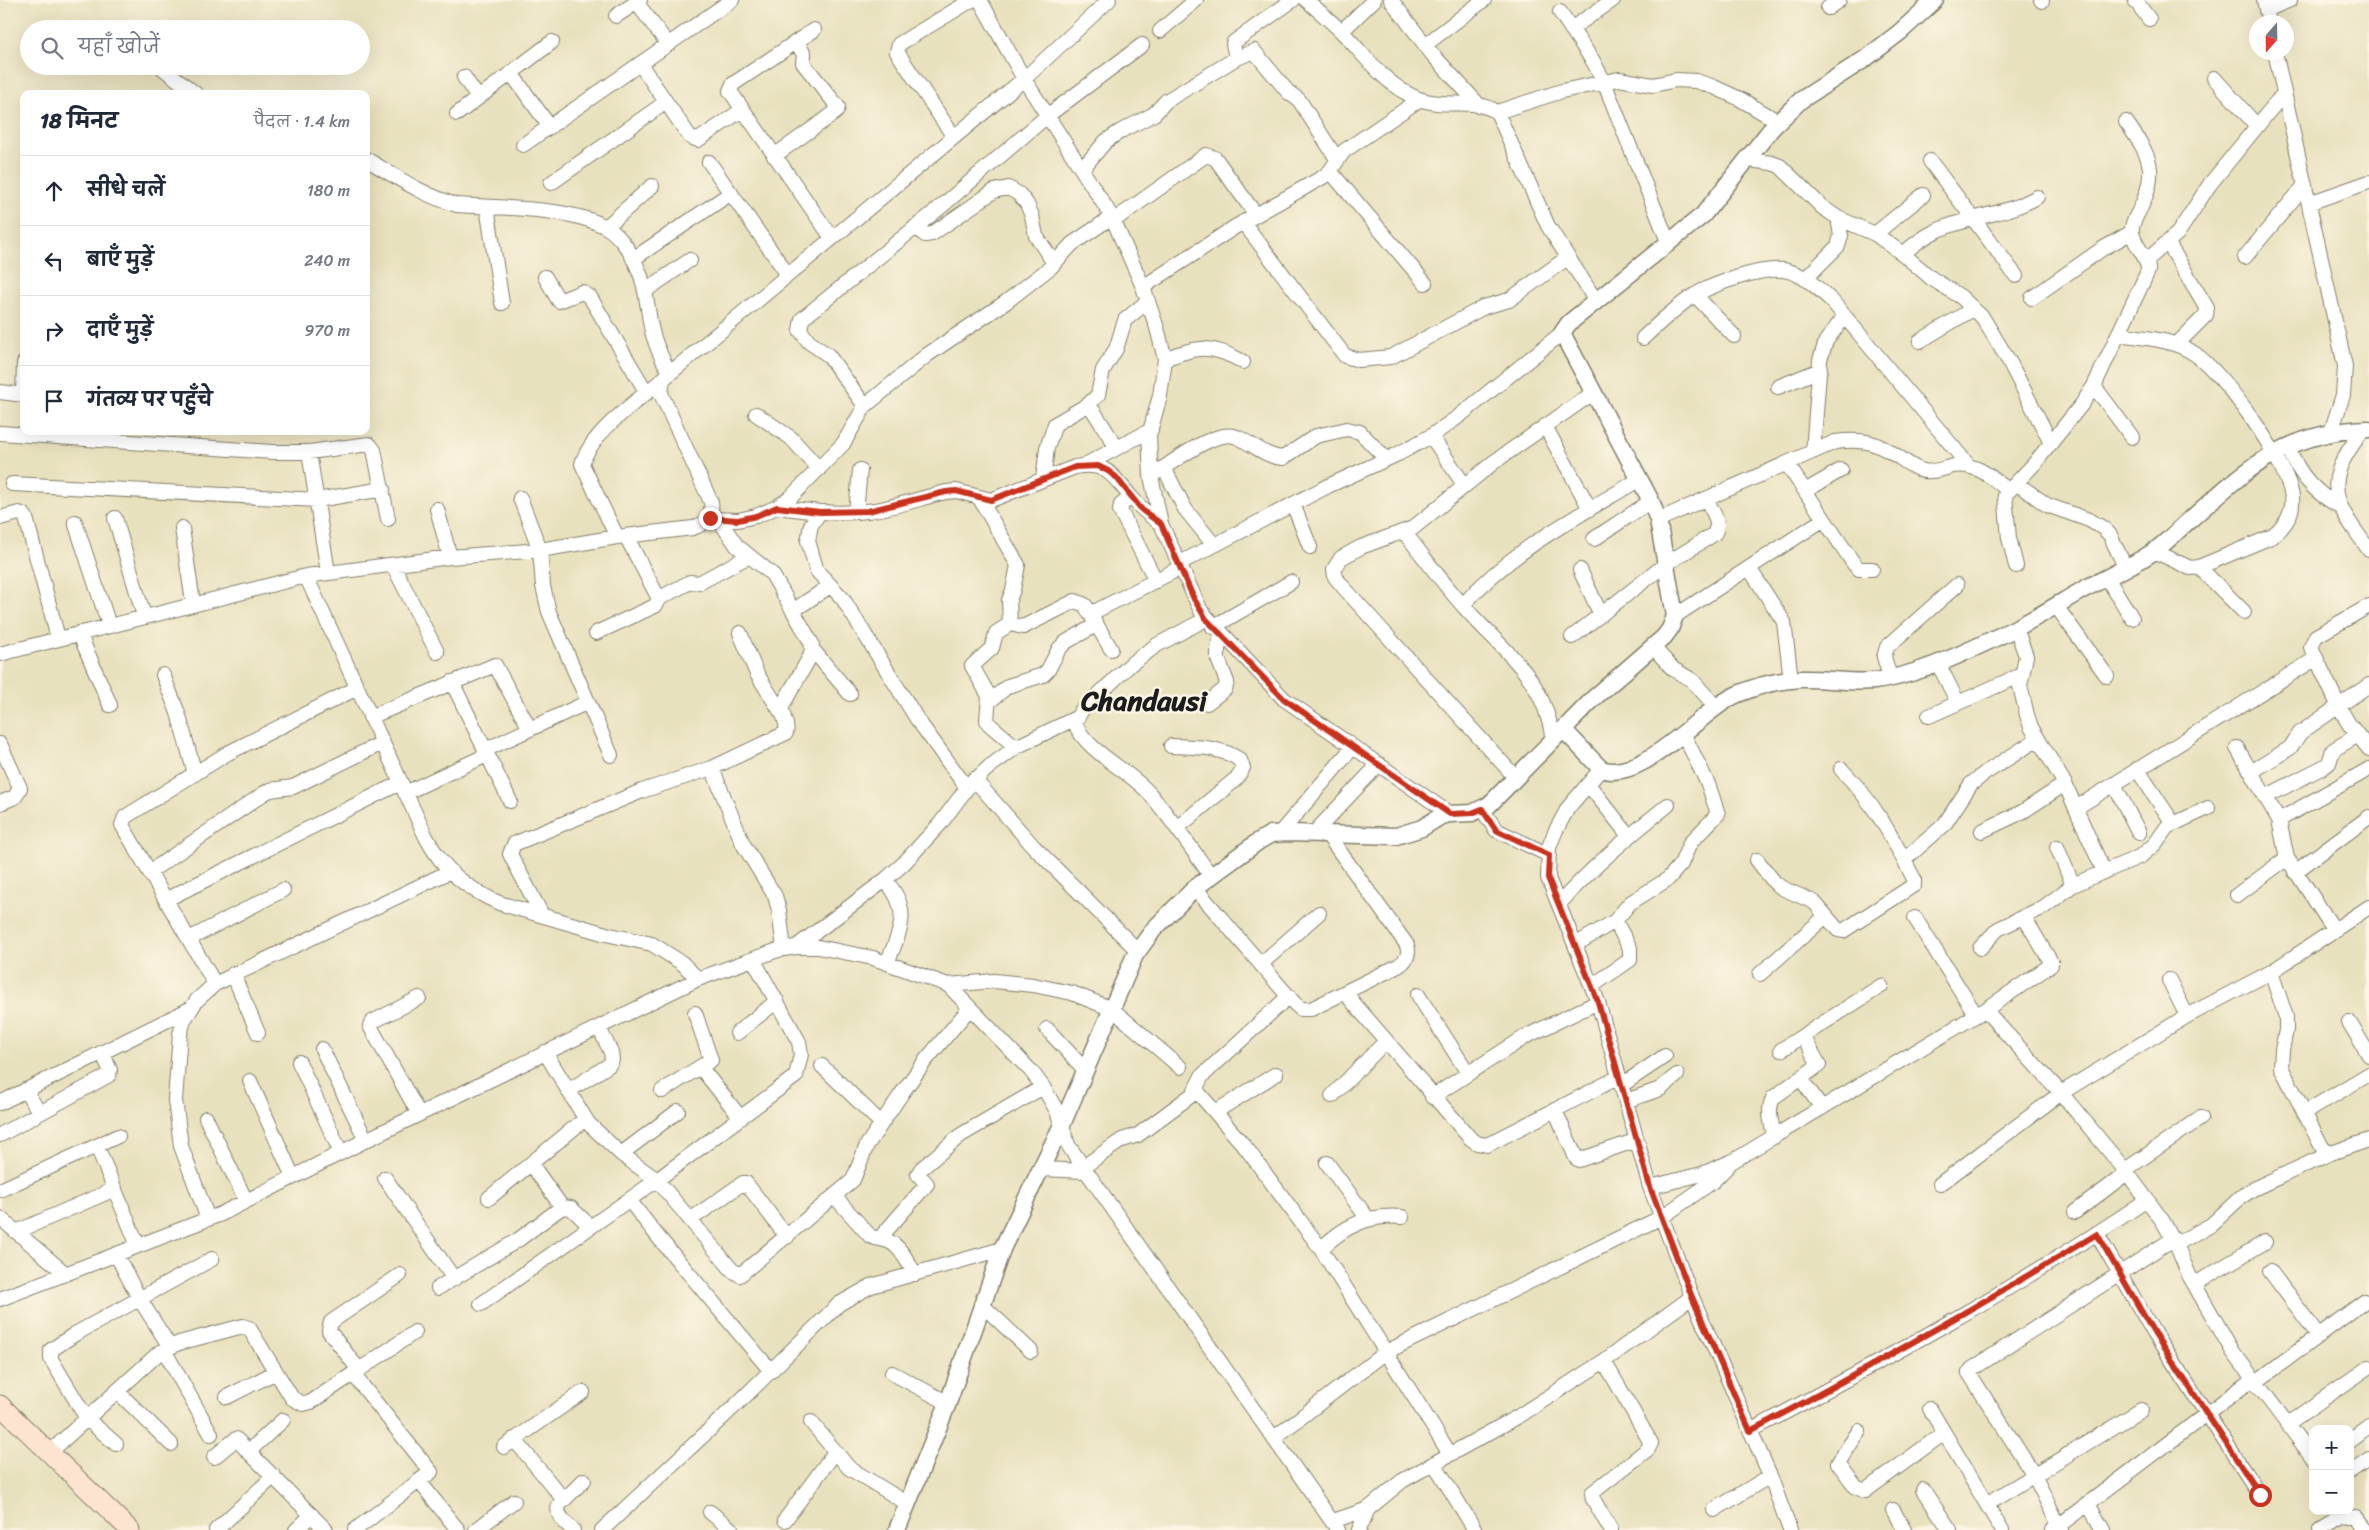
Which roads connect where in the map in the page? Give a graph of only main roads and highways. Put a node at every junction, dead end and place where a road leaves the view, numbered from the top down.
1 (0, 1405) edge
2 (130, 1530) edge

1 - 2 main road

